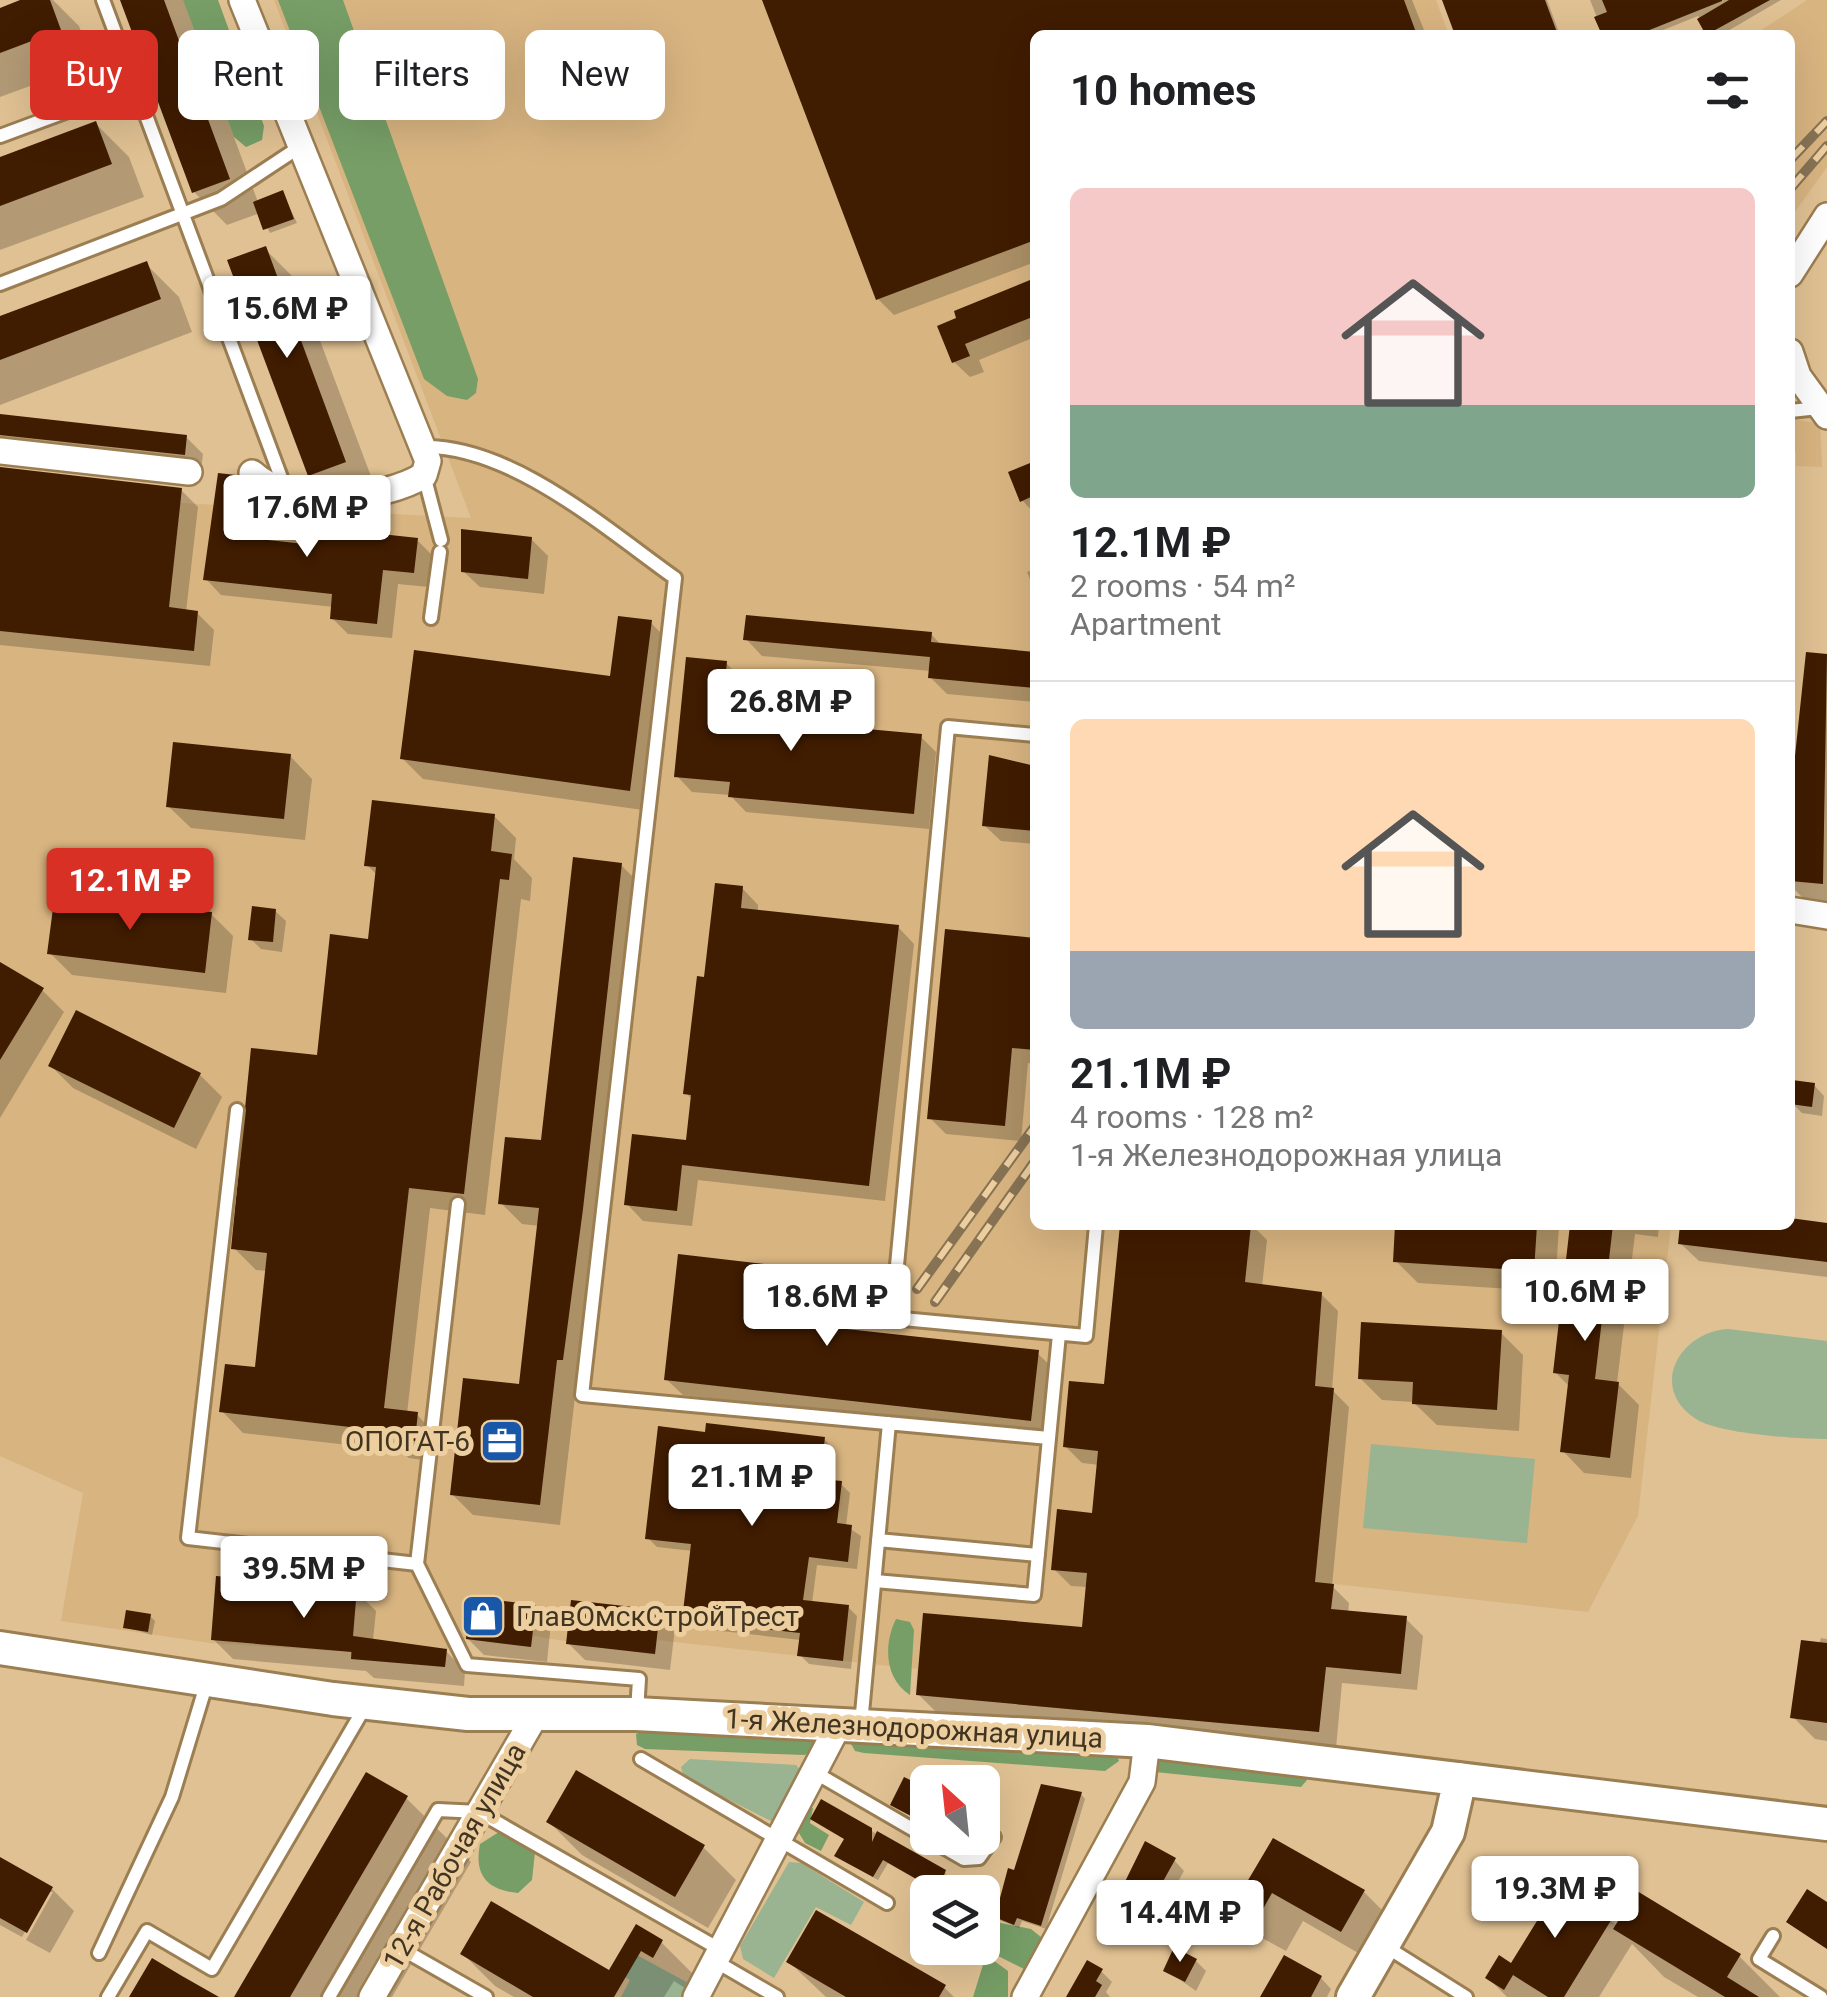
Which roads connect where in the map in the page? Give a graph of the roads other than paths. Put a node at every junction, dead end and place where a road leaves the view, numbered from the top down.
1 (103, 0) edge
2 (242, 0) edge
3 (114, 30) edge
4 (43, 120) edge
5 (147, 120) edge
6 (0, 136) edge
7 (302, 146) junction
8 (182, 214) junction
9 (1827, 216) edge
10 (1795, 266) edge
11 (0, 284) edge
12 (1795, 367) edge
13 (1795, 411) edge
14 (1823, 412) edge
15 (423, 446) junction
16 (0, 451) edge
17 (189, 472) dead end
18 (252, 474) dead end
19 (424, 476) junction
20 (286, 494) junction
21 (431, 618) dead end
22 (1030, 735) edge
23 (1795, 911) edge
24 (1827, 916) edge
25 (237, 1110) dead end
26 (458, 1204) dead end
27 (1096, 1230) edge
28 (1059, 1334) junction
29 (890, 1423) junction
30 (1049, 1438) junction
31 (878, 1540) junction
32 (1038, 1555) junction
33 (417, 1564) junction
34 (874, 1580) junction
35 (0, 1648) edge
36 (208, 1680) junction
37 (368, 1703) junction
38 (636, 1714) junction
39 (535, 1716) junction
40 (850, 1724) junction
41 (1147, 1741) junction
42 (641, 1759) dead end
43 (814, 1772) junction
44 (1460, 1779) junction
45 (480, 1812) junction
46 (1827, 1824) edge
47 (910, 1828) edge
48 (778, 1839) junction
49 (957, 1855) edge
50 (981, 1855) edge
51 (887, 1902) dead end
52 (1773, 1936) dead end
53 (1383, 1945) junction
54 (400, 1948) junction
55 (99, 1953) dead end
56 (718, 1956) junction
57 (1459, 1995) edge
58 (108, 1997) edge
59 (329, 1997) edge
60 (372, 1997) edge
61 (486, 1997) edge
62 (696, 1997) edge
63 (777, 1997) edge
64 (1025, 1997) edge
65 (1353, 1997) edge
66 (1821, 1997) edge

1 - 3 lane
2 - 7 street
4 - 6 lane
5 - 8 lane
7 - 8 lane
7 - 15 street
8 - 11 lane
8 - 20 lane
9 - 10 street
12 - 14 street
13 - 14 lane
15 - 19 street
15 - 29 lane
16 - 17 street
18 - 20 street
19 - 20 street
19 - 21 lane
22 - 28 lane
23 - 24 street
25 - 33 lane
26 - 33 lane
27 - 28 lane
28 - 30 lane
29 - 30 lane
29 - 31 lane
30 - 32 lane
31 - 32 lane
31 - 34 lane
32 - 34 lane
33 - 38 lane
34 - 40 lane
35 - 36 street, 1-я Железнодорожная улица
36 - 37 street, 1-я Железнодорожная улица
36 - 55 lane
37 - 39 street, 1-я Железнодорожная улица
37 - 58 lane
38 - 39 street, 1-я Железнодорожная улица
38 - 40 street, 1-я Железнодорожная улица
39 - 45 street, 12-я Рабочая улица
40 - 41 street, 1-я Железнодорожная улица
40 - 43 street
41 - 44 street, 1-я Железнодорожная улица
41 - 64 street
42 - 48 lane
43 - 47 lane
43 - 48 street
44 - 46 street, 1-я Железнодорожная улица
44 - 53 street
45 - 54 street, 12-я Рабочая улица
45 - 56 lane
45 - 59 lane
48 - 51 lane
48 - 56 street
49 - 50 lane
52 - 66 lane
53 - 57 lane
53 - 65 street
54 - 60 street, 12-я Рабочая улица
54 - 61 lane
56 - 62 street
56 - 63 lane

